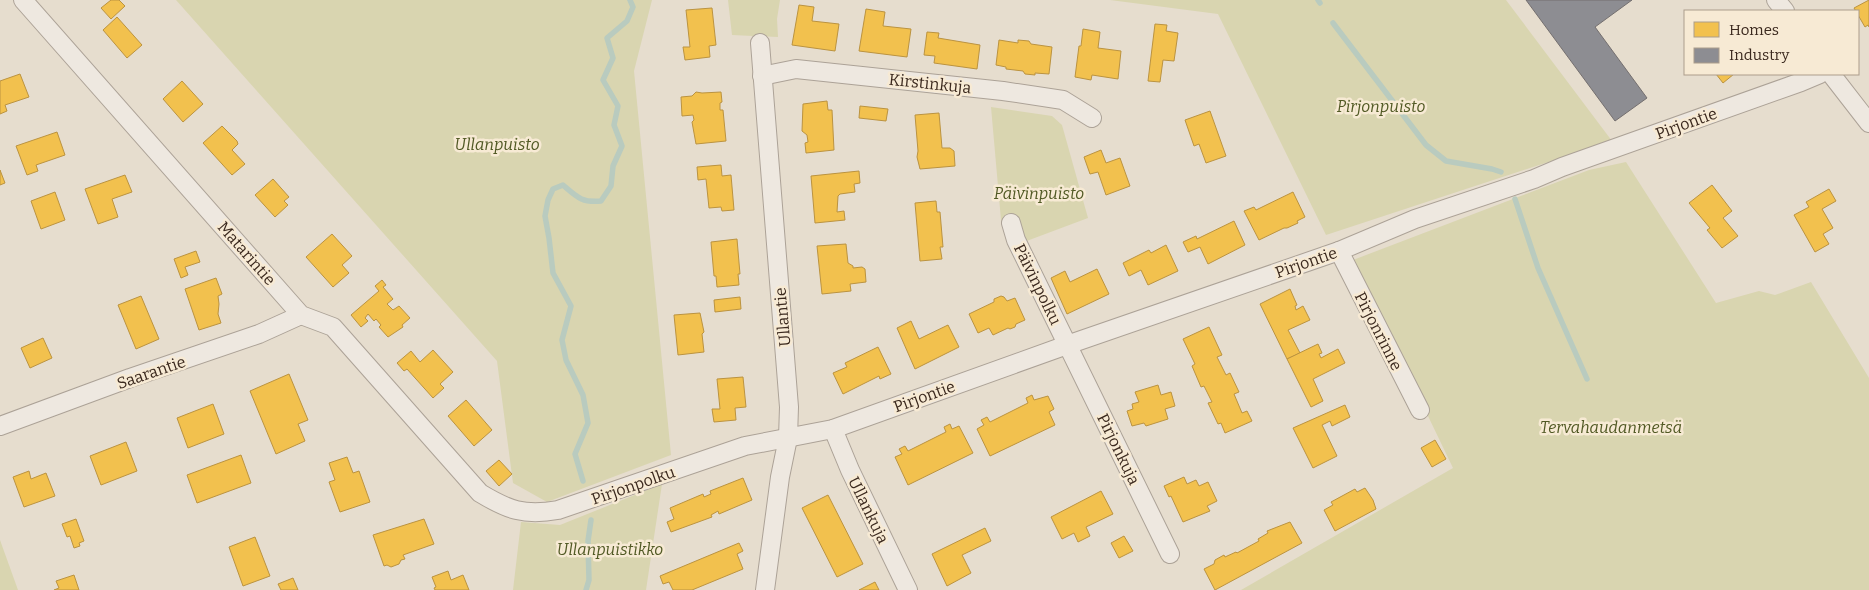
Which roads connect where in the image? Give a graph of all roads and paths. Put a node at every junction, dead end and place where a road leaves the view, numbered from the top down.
1 (23, 0) edge
2 (1776, 0) edge
3 (1784, 10) edge
4 (760, 43) dead end
5 (1818, 75) edge
6 (1832, 75) edge
7 (762, 76) junction
8 (1092, 118) dead end
9 (1869, 123) edge
10 (1011, 224) dead end
11 (1339, 251) junction
12 (301, 315) junction
13 (1067, 344) junction
14 (1420, 410) dead end
15 (0, 426) edge
16 (832, 428) junction
17 (788, 438) junction
18 (480, 493) joint
19 (1170, 554) dead end
20 (765, 590) edge
21 (908, 590) edge

1 - 12 street, Matarintie
2 - 3 street
4 - 7 street, Ullantie
5 - 11 street, Pirjontie
6 - 9 street
7 - 8 street, Kirstinkuja
7 - 17 street, Ullantie
10 - 13 street, Päivinpolku
11 - 13 street, Pirjontie
11 - 14 street, Pirjonrinne
12 - 15 street, Saarantie
12 - 18 street, Matarintie
13 - 16 street, Pirjontie
13 - 19 street, Pirjonkuja
16 - 17 street, Pirjontie
16 - 21 street, Ullankuja
17 - 18 street, Pirjonpolku
17 - 20 street, Ullantie

